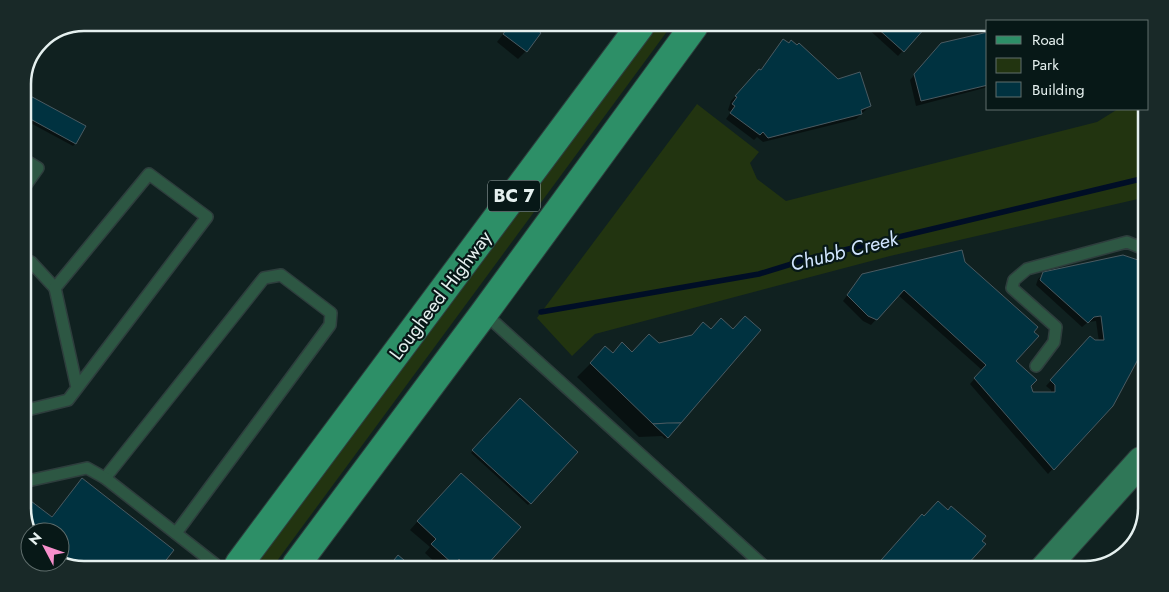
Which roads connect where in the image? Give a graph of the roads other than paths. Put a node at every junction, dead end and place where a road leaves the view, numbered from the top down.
1 (636, 31) edge
2 (690, 31) edge
3 (31, 164) edge
4 (31, 178) edge
5 (1138, 247) edge
6 (31, 263) edge
7 (55, 288) junction
8 (484, 313) junction
9 (1036, 366) dead end
10 (77, 388) junction
11 (31, 409) edge
12 (1138, 464) edge
13 (105, 478) junction
14 (31, 480) edge
15 (176, 533) junction
16 (211, 561) edge
17 (241, 561) edge
18 (299, 561) edge
19 (758, 561) edge
20 (1051, 561) edge

1 - 17 main road, Lougheed Highway / BC 7
2 - 8 main road, BC 7
3 - 4 lane
5 - 9 lane
6 - 7 lane
7 - 10 lane
7 - 10 lane
8 - 18 main road, BC 7
8 - 19 lane
10 - 11 lane
12 - 20 street
13 - 14 lane
13 - 15 lane
13 - 15 lane
15 - 16 lane

